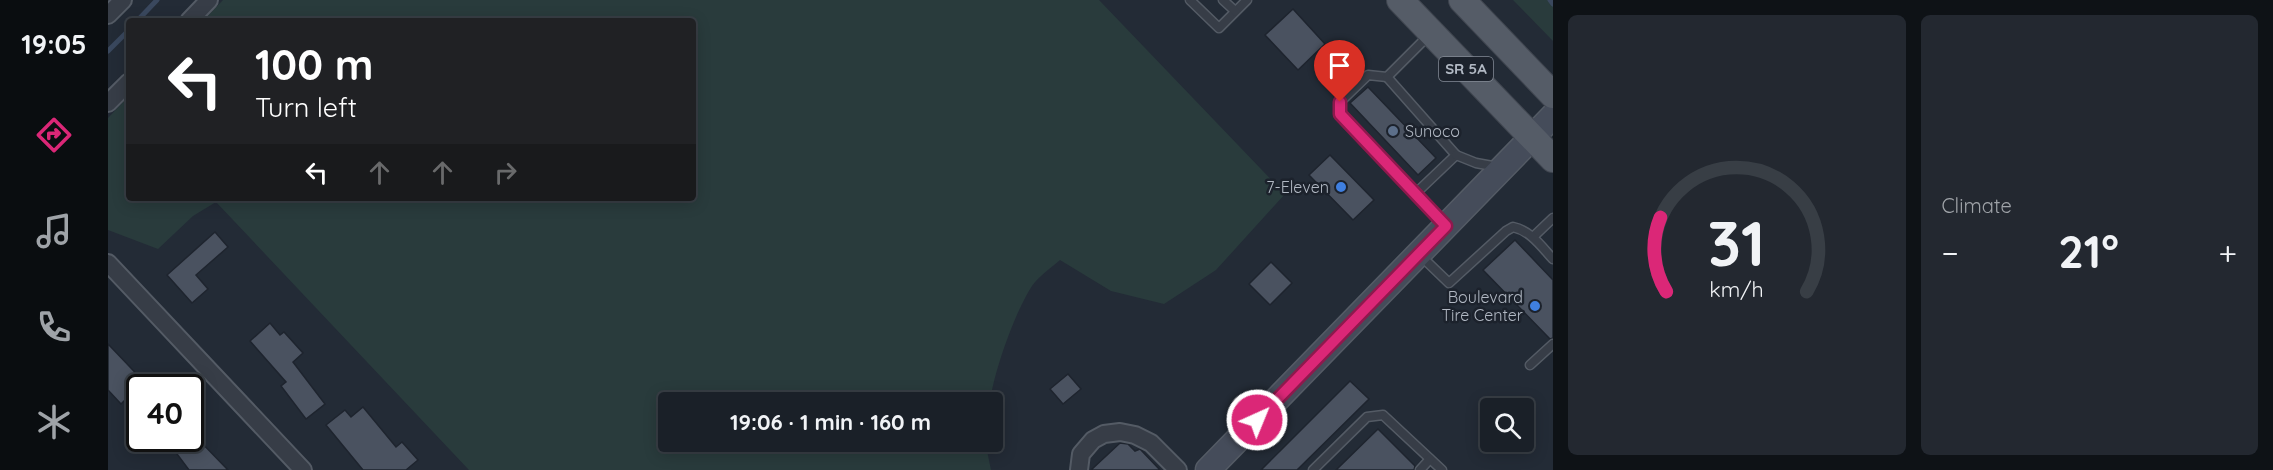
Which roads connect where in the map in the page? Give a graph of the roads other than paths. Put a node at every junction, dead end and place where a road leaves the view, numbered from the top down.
1 (123, 0) edge
2 (209, 0) edge
3 (1190, 0) edge
4 (1223, 0) edge
5 (1247, 0) edge
6 (1400, 0) edge
7 (1462, 0) edge
8 (1235, 11) junction
9 (108, 15) edge
10 (192, 18) edge
11 (1432, 33) junction
12 (1387, 77) junction
13 (126, 85) edge
14 (1553, 95) edge
15 (108, 103) edge
16 (1553, 116) edge
17 (1532, 137) junction
18 (1456, 155) junction
19 (1553, 159) edge
20 (1502, 168) junction
21 (1415, 194) junction
22 (1553, 218) edge
23 (1446, 226) junction
24 (1533, 237) junction
25 (1418, 254) junction
26 (1553, 259) edge
27 (108, 263) edge
28 (1553, 344) edge
29 (1530, 365) dead end
30 (1430, 459) junction
31 (303, 470) edge
32 (1079, 470) edge
33 (1178, 470) edge
34 (1208, 470) edge
35 (1313, 470) edge
36 (1420, 470) edge
37 (1442, 470) edge

1 - 9 street
2 - 10 street
3 - 8 lane
4 - 8 lane
5 - 8 lane
6 - 11 main road, SR 5A
7 - 14 main road, SR 5A
11 - 12 lane
11 - 17 main road, SR 5A
12 - 18 lane
12 - 21 lane
13 - 15 street
16 - 17 street
17 - 19 main road, SR 5A
17 - 20 street
18 - 20 lane
18 - 21 lane
20 - 23 street
21 - 23 lane
22 - 24 lane
23 - 25 street
24 - 25 lane
24 - 26 lane
25 - 34 street
27 - 31 street
28 - 29 lane
30 - 35 lane
30 - 36 lane
30 - 37 lane
32 - 33 street

